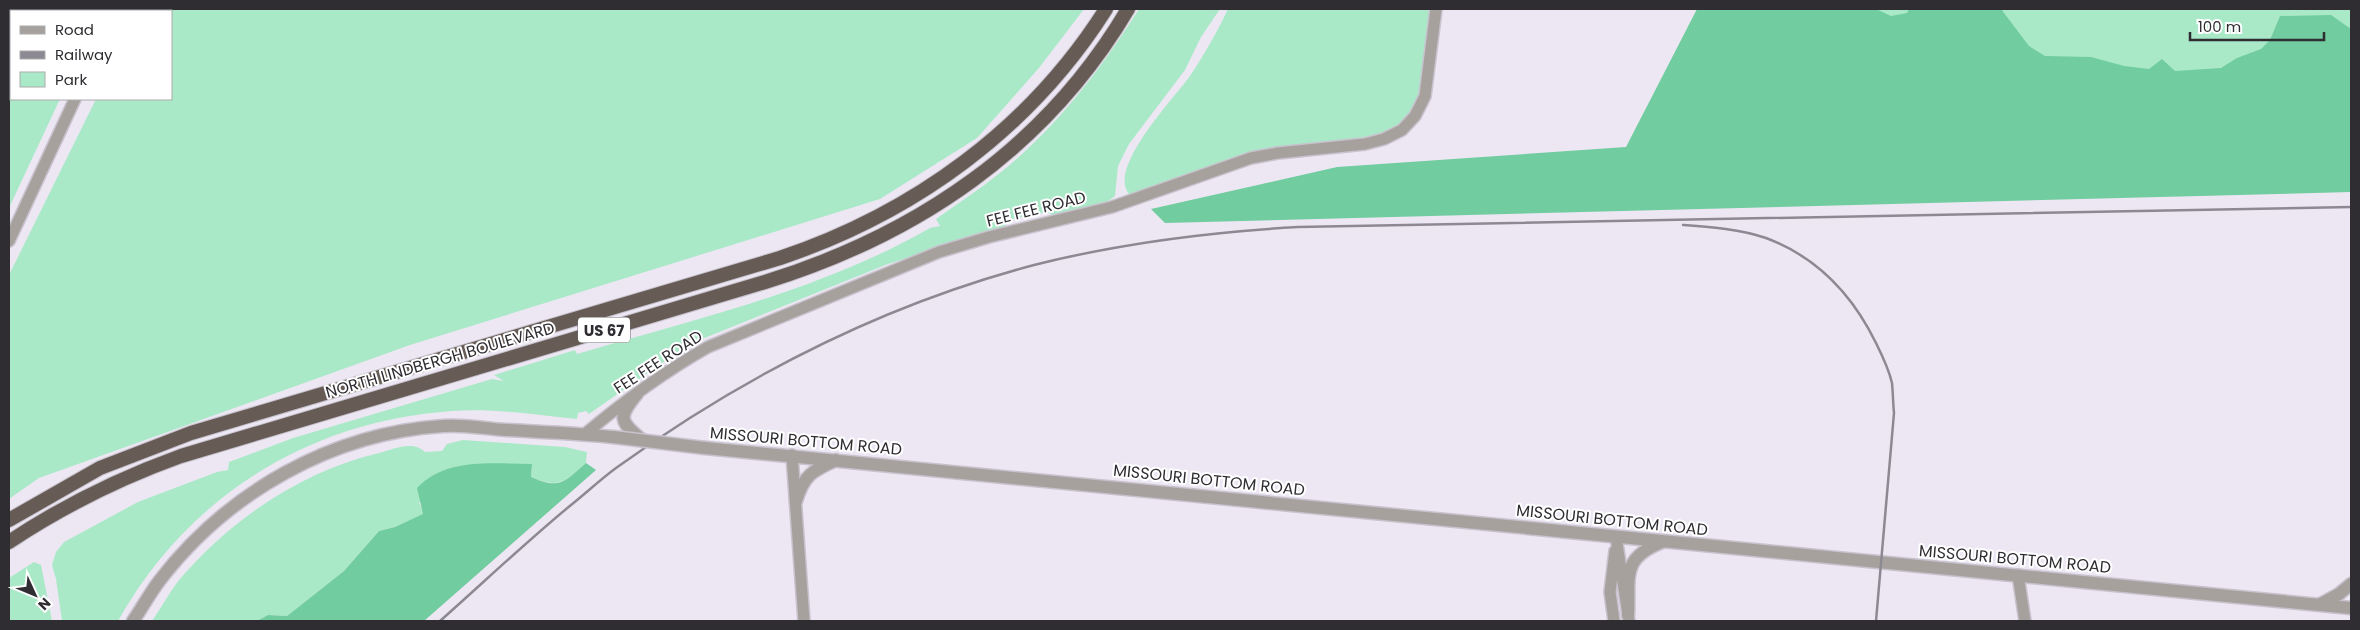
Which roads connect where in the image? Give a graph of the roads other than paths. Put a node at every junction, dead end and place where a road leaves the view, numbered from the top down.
1 (1106, 9) edge
2 (1128, 9) edge
3 (1436, 9) edge
4 (75, 100) edge
5 (9, 241) edge
6 (637, 394) junction
7 (585, 434) junction
8 (642, 440) junction
9 (792, 454) junction
10 (838, 459) junction
11 (796, 500) junction
12 (9, 520) edge
13 (1616, 537) junction
14 (9, 542) edge
15 (1663, 542) junction
16 (2018, 575) junction
17 (2351, 584) edge
18 (2319, 605) junction
19 (2351, 608) edge
20 (1629, 618) edge
21 (133, 621) edge
22 (804, 621) edge
23 (1614, 621) edge
24 (2025, 621) edge

1 - 12 highway, NORTH LINDBERGH BOULEVARD / US 67
2 - 14 highway, NORTH LINDBERGH BOULEVARD / US 67
3 - 6 street, FEE FEE ROAD
4 - 5 street
6 - 7 street, FEE FEE ROAD
6 - 8 street
7 - 8 street, MISSOURI BOTTOM ROAD, bridge
7 - 21 street, MISSOURI BOTTOM ROAD
8 - 9 street, MISSOURI BOTTOM ROAD, bridge
9 - 10 street, MISSOURI BOTTOM ROAD
9 - 11 street
10 - 11 street
10 - 13 street, MISSOURI BOTTOM ROAD
11 - 22 street
13 - 15 street, MISSOURI BOTTOM ROAD
13 - 20 street
13 - 23 street
15 - 16 street, MISSOURI BOTTOM ROAD
15 - 20 street
16 - 18 street, MISSOURI BOTTOM ROAD
16 - 24 street
17 - 18 street
18 - 19 street, MISSOURI BOTTOM ROAD

